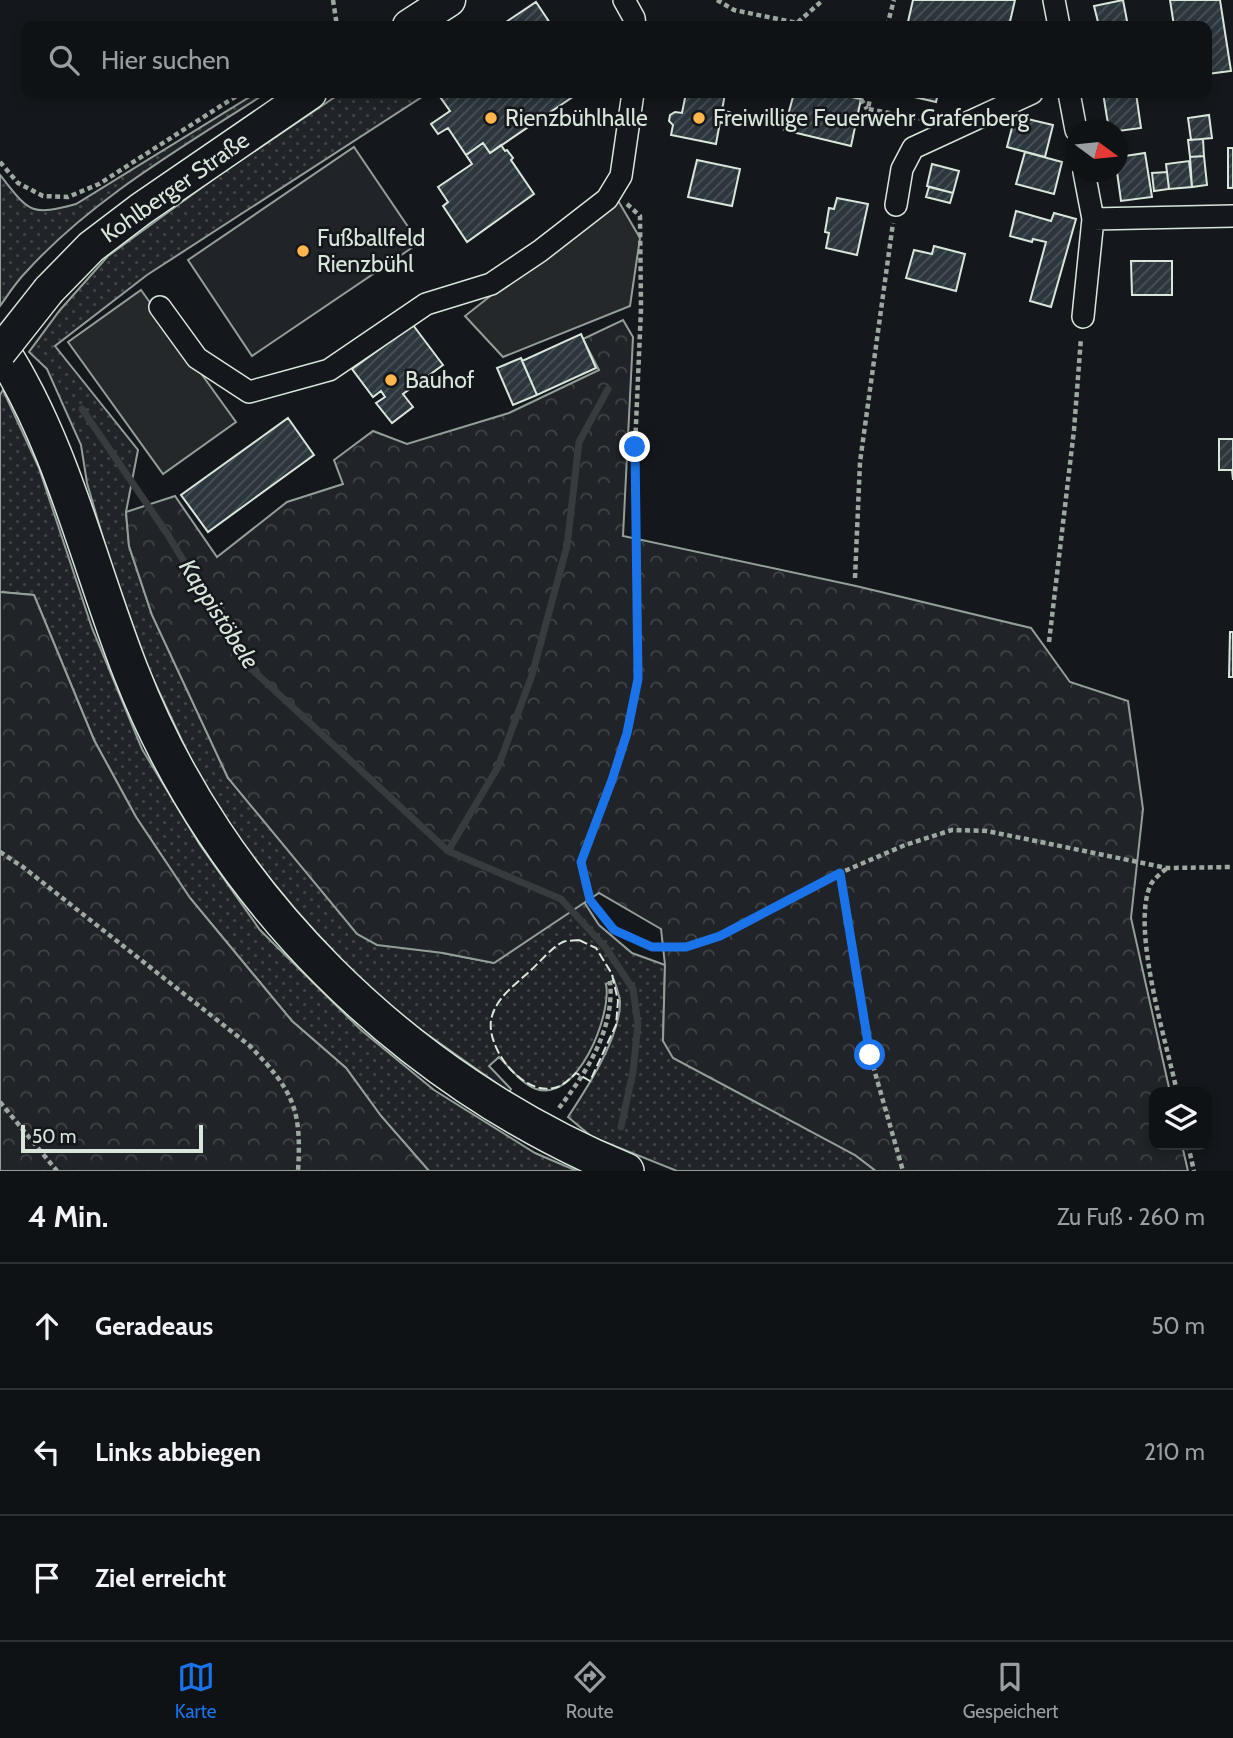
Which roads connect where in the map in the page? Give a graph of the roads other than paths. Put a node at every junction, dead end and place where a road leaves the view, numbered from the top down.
1 (449, 0) edge
2 (624, 0) edge
3 (1054, 0) edge
4 (417, 21) edge
5 (634, 21) edge
6 (1058, 21) edge
7 (303, 98) edge
8 (632, 98) edge
9 (1021, 98) edge
10 (1070, 98) edge
11 (1074, 119) edge
12 (1086, 182) edge
13 (896, 205) road end
14 (1233, 216) edge
15 (1093, 219) junction
16 (160, 307) dead end
17 (1083, 317) road end
18 (0, 350) edge
19 (626, 1171) edge

1 - 4 street
2 - 5 street
3 - 6 street
7 - 18 street, Kohlberger Straße, bridge
8 - 16 street
9 - 13 street
10 - 11 street
12 - 15 street
14 - 15 street
15 - 17 street
18 - 19 main road

